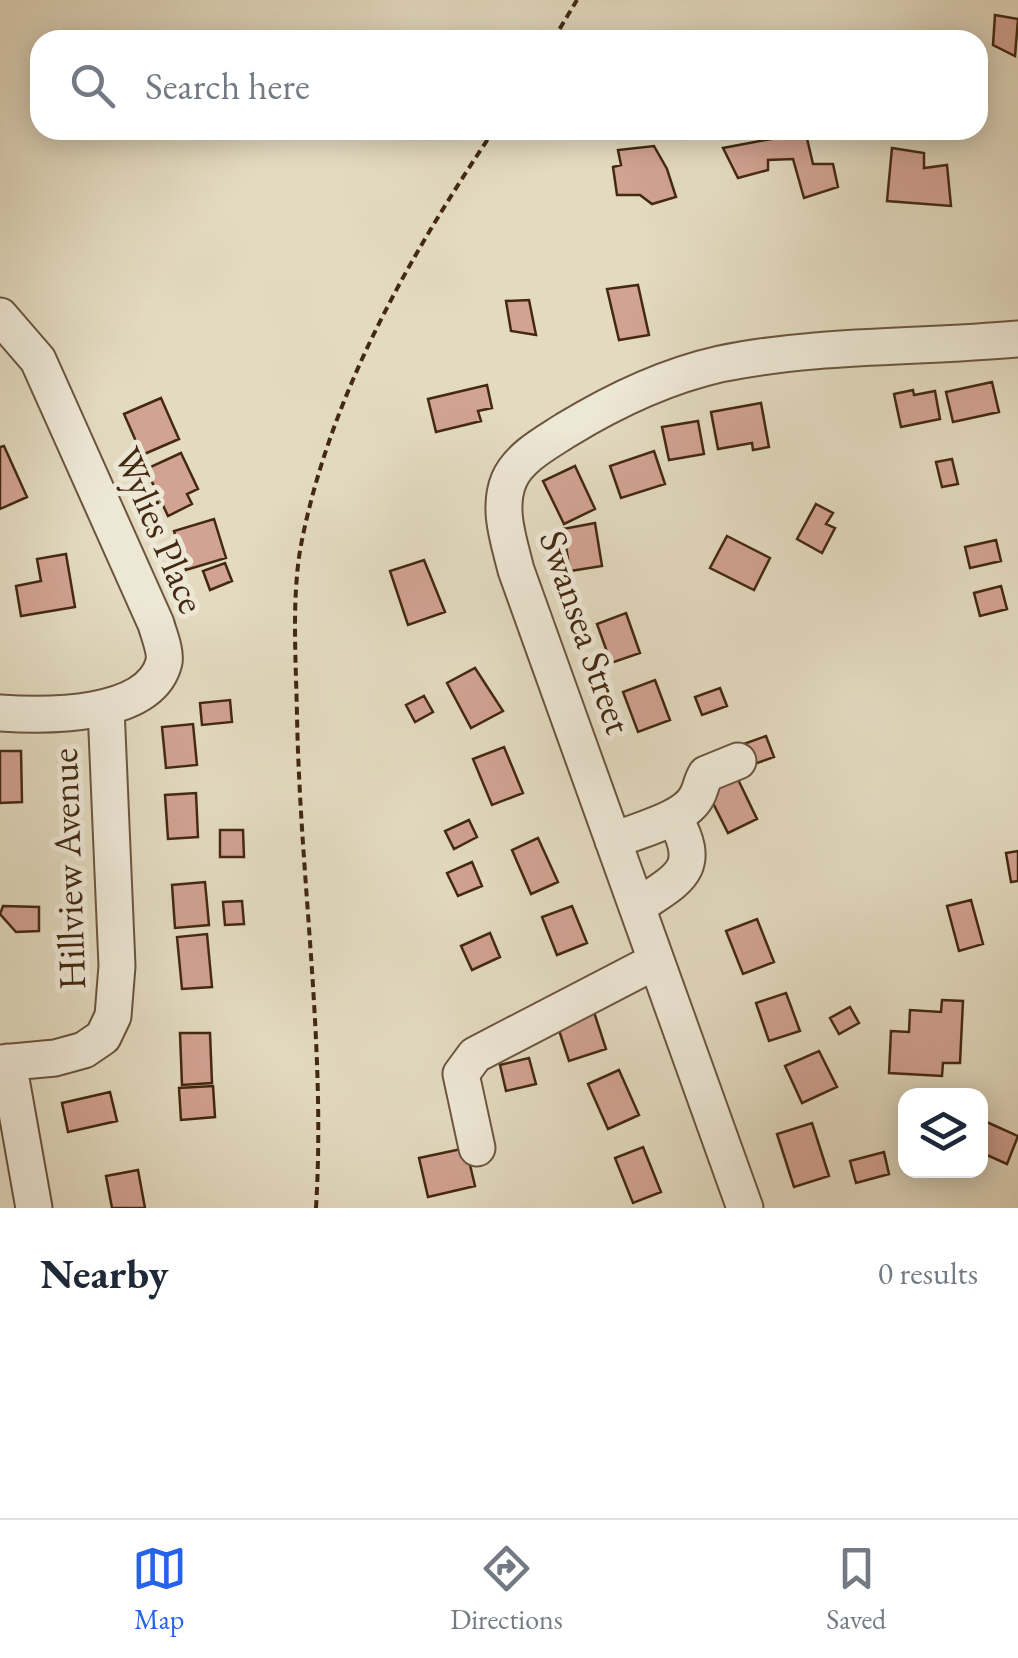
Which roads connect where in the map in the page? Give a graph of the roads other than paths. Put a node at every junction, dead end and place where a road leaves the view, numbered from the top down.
1 (0, 316) edge
2 (1018, 339) edge
3 (106, 708) junction
4 (0, 713) edge
5 (738, 761) dead end
6 (674, 819) junction
7 (613, 841) junction
8 (636, 907) junction
9 (656, 961) junction
10 (4, 1063) edge
11 (477, 1148) dead end
12 (34, 1208) edge
13 (745, 1208) edge

1 - 3 street, Wylies Place
2 - 7 street, Swansea Street
3 - 4 street
3 - 10 street, Hillview Avenue
5 - 6 street
6 - 7 street
6 - 8 street
7 - 8 street, Swansea Street
8 - 9 street, Swansea Street
9 - 11 street
9 - 13 street, Swansea Street
10 - 12 street

